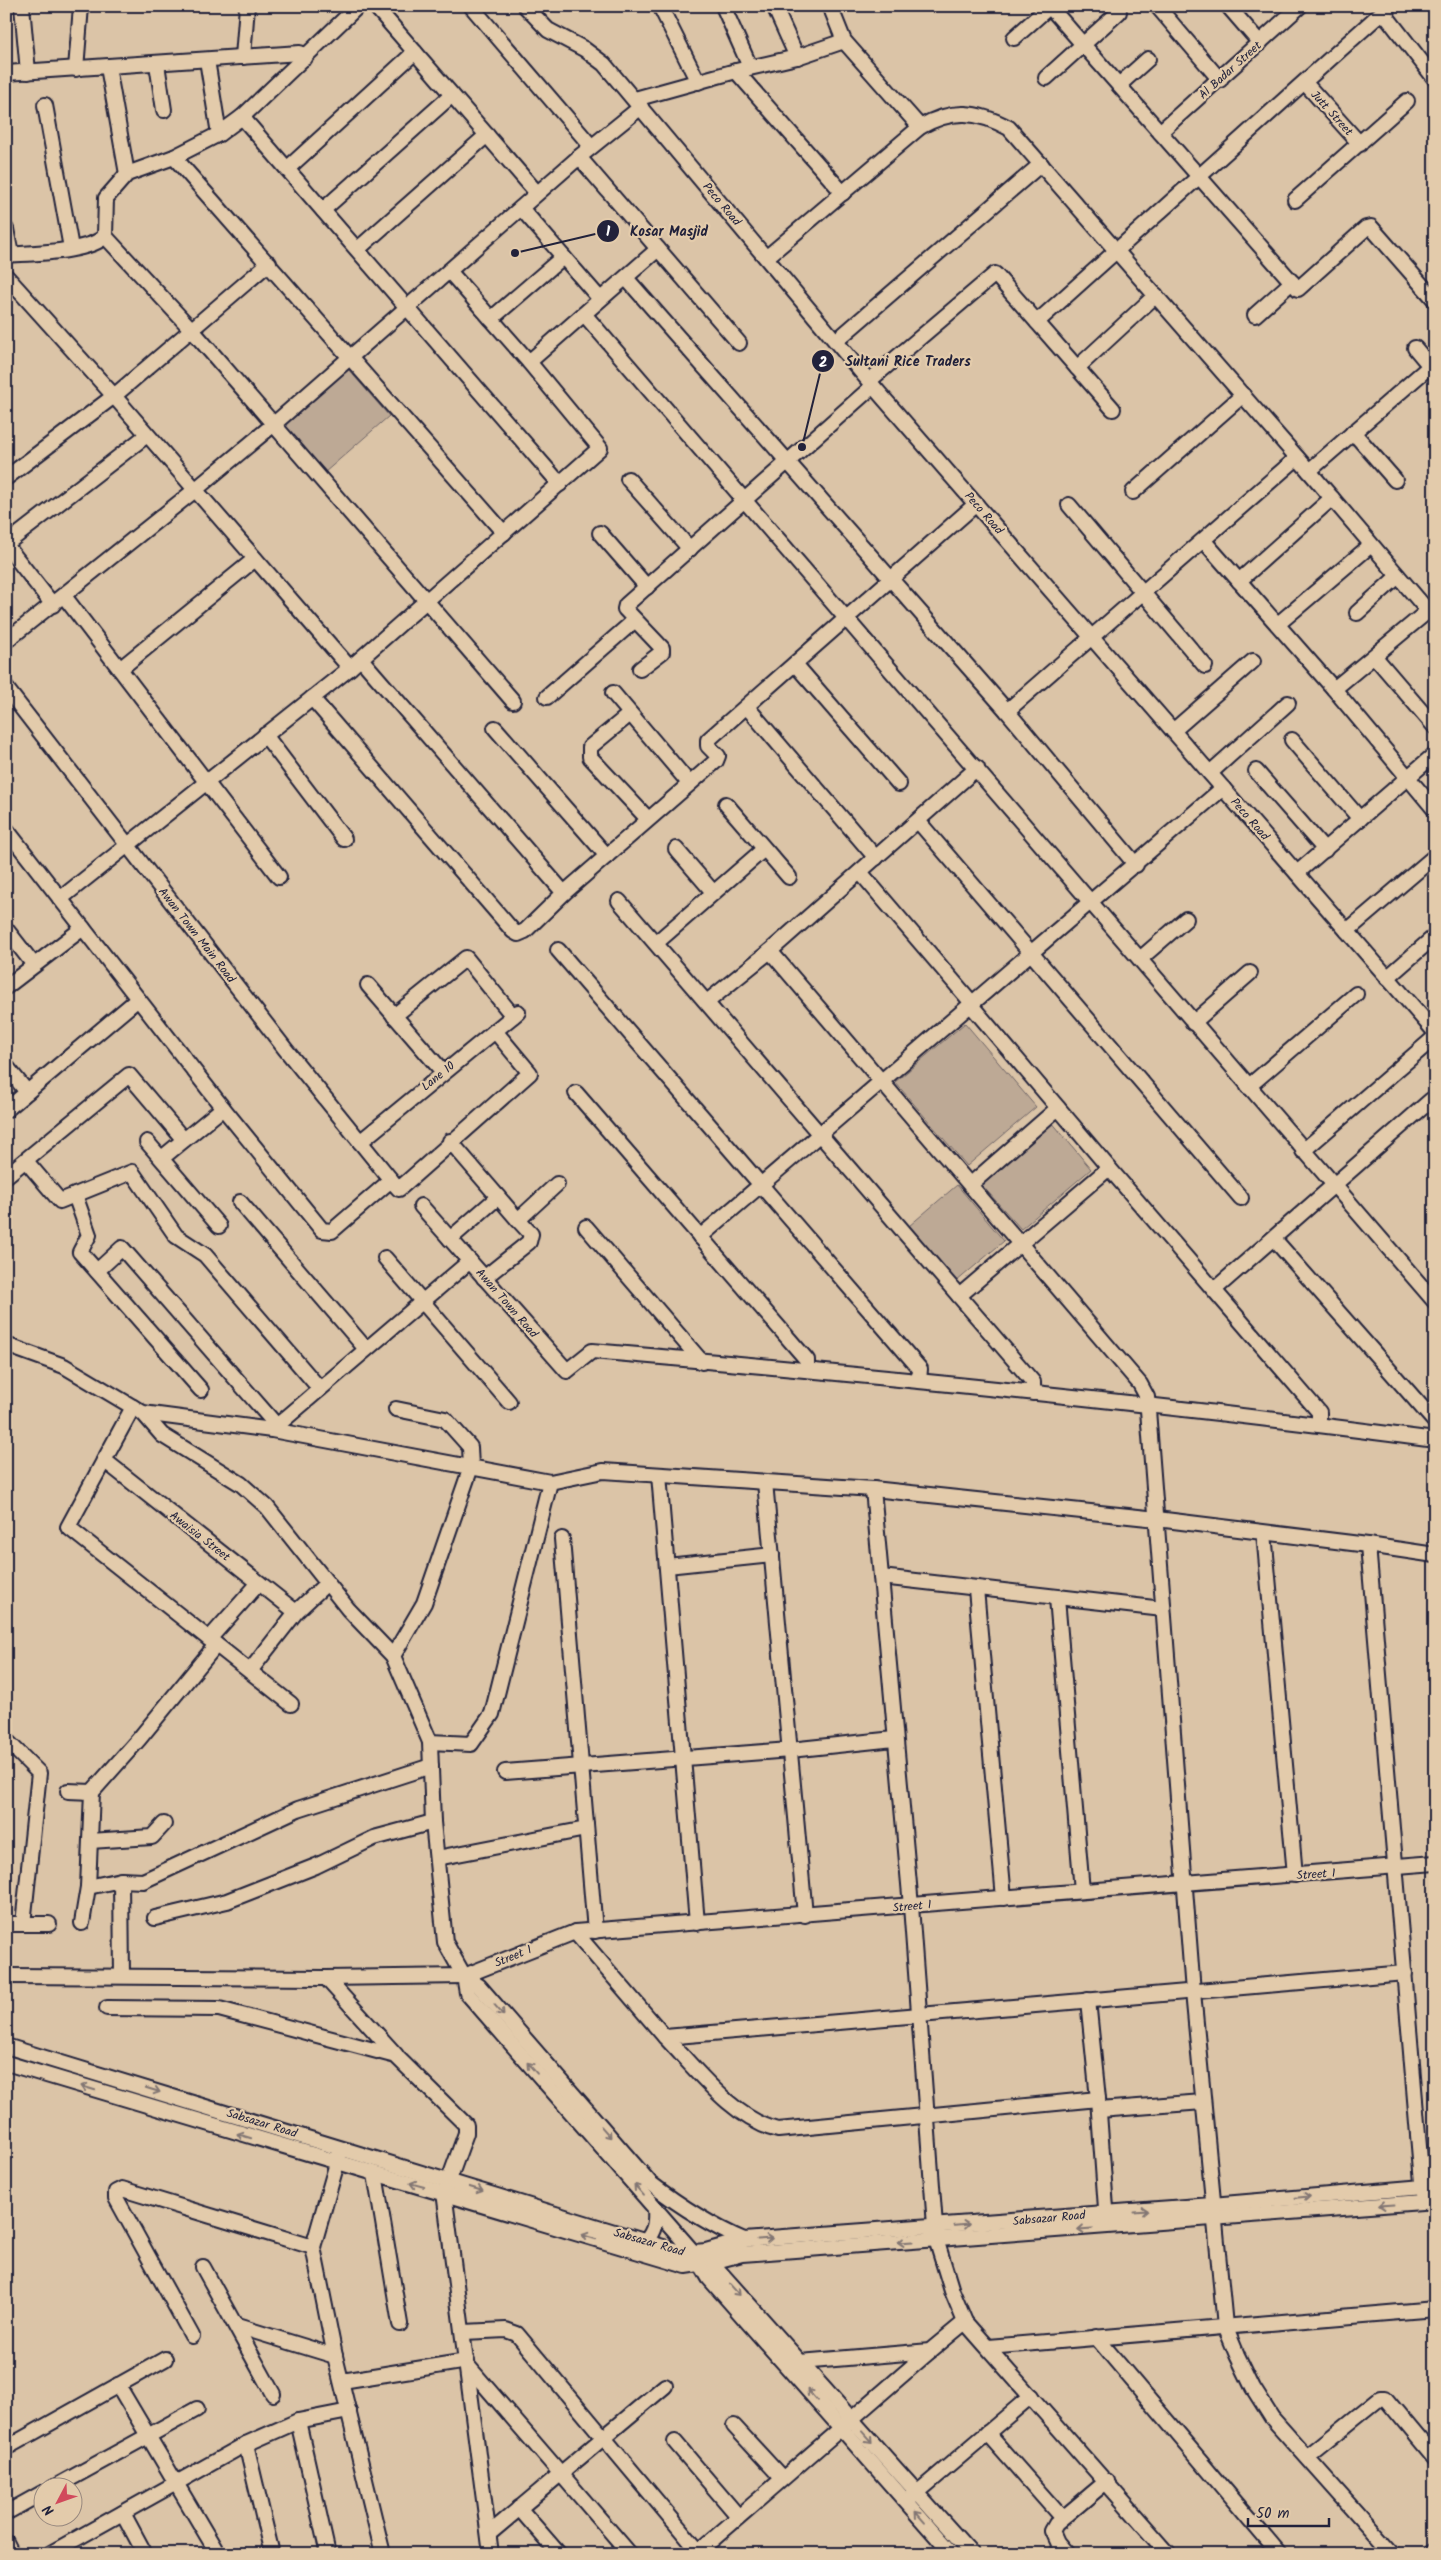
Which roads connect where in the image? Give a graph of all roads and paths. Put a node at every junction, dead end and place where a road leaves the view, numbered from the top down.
1 (22, 6) edge
2 (81, 6) edge
3 (247, 6) edge
4 (358, 6) edge
5 (375, 6) edge
6 (471, 6) edge
7 (525, 6) edge
8 (660, 6) edge
9 (723, 6) edge
10 (774, 6) edge
11 (830, 6) edge
12 (1050, 6) edge
13 (1156, 6) edge
14 (1228, 6) edge
15 (1297, 7) edge
16 (1386, 9) edge
17 (1119, 12) dead end
18 (1014, 38) dead end
19 (844, 41) junction
20 (1260, 43) junction
21 (1083, 44) junction
22 (415, 52) junction
23 (243, 57) junction
24 (797, 57) junction
25 (305, 58) junction
26 (1148, 59) dead end
27 (207, 60) junction
28 (157, 64) junction
29 (108, 67) junction
30 (76, 69) junction
31 (743, 69) junction
32 (28, 72) junction
33 (6, 74) edge
34 (1046, 78) dead end
35 (1435, 79) edge
36 (1220, 80) junction
37 (698, 82) junction
38 (1305, 83) junction
39 (1119, 85) junction
40 (452, 95) junction
41 (1407, 101) dead end
42 (638, 103) junction
43 (45, 105) dead end
44 (164, 110) dead end
45 (242, 118) junction
46 (920, 127) junction
47 (1160, 132) junction
48 (219, 134) junction
49 (487, 135) junction
50 (1360, 144) junction
51 (591, 146) junction
52 (174, 157) junction
53 (579, 157) junction
54 (1041, 164) junction
55 (286, 169) junction
56 (127, 174) junction
57 (1199, 177) junction
58 (843, 192) junction
59 (537, 193) junction
60 (1295, 200) dead end
61 (521, 208) junction
62 (323, 210) junction
63 (6, 229) edge
64 (105, 236) junction
65 (72, 248) junction
66 (358, 249) junction
67 (658, 249) junction
68 (1117, 250) junction
69 (9, 255) edge
70 (563, 257) junction
71 (767, 258) junction
72 (269, 263) junction
73 (449, 270) junction
74 (6, 276) edge
75 (626, 278) junction
76 (1292, 282) junction
77 (1156, 295) junction
78 (600, 299) junction
79 (1435, 300) edge
80 (408, 308) junction
81 (584, 314) junction
82 (1254, 315) dead end
83 (491, 319) junction
84 (1037, 322) junction
85 (192, 330) junction
86 (836, 341) junction
87 (739, 343) dead end
88 (1415, 348) dead end
89 (352, 357) junction
90 (529, 362) junction
91 (1077, 368) junction
92 (1432, 369) edge
93 (871, 384) junction
94 (1243, 395) junction
95 (114, 396) junction
96 (1113, 409) dead end
97 (274, 424) junction
98 (1353, 432) junction
99 (147, 435) junction
100 (1297, 458) junction
101 (788, 462) junction
102 (1309, 471) junction
103 (6, 478) edge
104 (628, 479) dead end
105 (1395, 480) dead end
106 (560, 484) junction
107 (195, 490) junction
108 (1133, 492) dead end
109 (1332, 498) junction
110 (745, 499) junction
111 (976, 504) junction
112 (1069, 505) dead end
113 (504, 533) junction
114 (600, 533) dead end
115 (1204, 541) junction
116 (6, 545) edge
117 (1371, 545) junction
118 (690, 549) junction
119 (255, 560) junction
120 (1398, 576) junction
121 (889, 579) junction
122 (1239, 580) junction
123 (647, 587) junction
124 (1142, 592) junction
125 (64, 596) junction
126 (428, 601) junction
127 (52, 605) junction
128 (1431, 608) edge
129 (1357, 613) dead end
130 (847, 617) junction
131 (635, 620) junction
132 (1278, 624) junction
133 (1091, 637) junction
134 (6, 641) edge
135 (1375, 657) junction
136 (1253, 661) dead end
137 (355, 663) junction
138 (794, 664) junction
139 (1206, 666) dead end
140 (120, 669) junction
141 (640, 669) dead end
142 (6, 688) edge
143 (1334, 689) junction
144 (613, 693) dead end
145 (547, 697) dead end
146 (312, 698) junction
147 (513, 701) dead end
148 (1288, 703) dead end
149 (747, 707) junction
150 (1007, 711) junction
151 (630, 714) junction
152 (1435, 727) edge
153 (495, 728) dead end
154 (1173, 731) junction
155 (265, 735) junction
156 (1292, 740) dead end
157 (1435, 754) edge
158 (977, 768) junction
159 (1256, 771) dead end
160 (1210, 773) junction
161 (1407, 778) junction
162 (205, 783) junction
163 (689, 783) junction
164 (899, 784) dead end
165 (1223, 788) junction
166 (726, 804) dead end
167 (1435, 810) edge
168 (1360, 819) junction
169 (648, 820) junction
170 (918, 821) junction
171 (6, 829) edge
172 (344, 839) dead end
173 (127, 844) junction
174 (764, 848) junction
175 (676, 849) dead end
176 (1325, 850) junction
177 (607, 856) junction
178 (1435, 856) edge
179 (876, 858) junction
180 (1136, 865) junction
181 (860, 872) junction
182 (1296, 873) junction
183 (279, 877) dead end
184 (789, 877) dead end
185 (713, 892) junction
186 (564, 894) junction
187 (60, 899) junction
188 (619, 901) dead end
189 (1089, 901) junction
190 (1186, 919) dead end
191 (83, 928) junction
192 (6, 929) edge
193 (1347, 931) junction
194 (1435, 936) edge
195 (656, 943) junction
196 (558, 950) dead end
197 (770, 951) junction
198 (1030, 954) junction
199 (1140, 959) junction
200 (34, 965) junction
201 (1250, 973) dead end
202 (1388, 978) junction
203 (368, 985) dead end
204 (6, 987) edge
205 (1356, 994) dead end
206 (138, 999) junction
207 (707, 1002) junction
208 (971, 1004) junction
209 (394, 1016) junction
210 (1193, 1023) junction
211 (1433, 1029) edge
212 (495, 1031) junction
213 (6, 1066) edge
214 (443, 1072) junction
215 (882, 1082) junction
216 (1248, 1087) junction
217 (27, 1092) junction
218 (576, 1092) dead end
219 (1435, 1100) edge
220 (223, 1108) junction
221 (1058, 1108) junction
222 (6, 1110) edge
223 (820, 1133) junction
224 (184, 1140) junction
225 (450, 1141) junction
226 (147, 1142) dead end
227 (360, 1142) junction
228 (1304, 1151) junction
229 (162, 1158) junction
230 (26, 1161) junction
231 (1108, 1168) junction
232 (6, 1176) edge
233 (391, 1180) junction
234 (557, 1184) dead end
235 (760, 1184) junction
236 (970, 1185) junction
237 (1334, 1187) junction
238 (75, 1195) junction
239 (498, 1197) junction
240 (1241, 1198) dead end
241 (240, 1202) dead end
242 (421, 1206) dead end
243 (518, 1220) junction
244 (219, 1226) dead end
245 (586, 1227) dead end
246 (700, 1237) junction
247 (450, 1239) junction
248 (1274, 1239) junction
249 (1019, 1243) junction
250 (385, 1258) dead end
251 (470, 1261) junction
252 (97, 1271) junction
253 (484, 1278) junction
254 (1214, 1290) junction
255 (959, 1296) junction
256 (422, 1302) junction
257 (1435, 1302) edge
258 (6, 1345) edge
259 (366, 1349) junction
260 (702, 1362) junction
261 (807, 1370) junction
262 (919, 1381) junction
263 (320, 1389) junction
264 (201, 1390) dead end
265 (1033, 1394) junction
266 (509, 1402) dead end
267 (1148, 1406) junction
268 (396, 1409) dead end
269 (138, 1410) junction
270 (1435, 1422) edge
271 (1319, 1425) junction
272 (274, 1428) junction
273 (1435, 1440) edge
274 (104, 1460) junction
275 (470, 1467) junction
276 (659, 1475) junction
277 (550, 1482) junction
278 (765, 1482) junction
279 (873, 1489) junction
280 (1157, 1519) junction
281 (1264, 1533) junction
282 (562, 1539) dead end
283 (1368, 1545) junction
284 (772, 1555) junction
285 (1435, 1555) edge
286 (667, 1566) junction
287 (881, 1577) junction
288 (259, 1583) junction
289 (327, 1583) junction
290 (976, 1588) junction
291 (1057, 1598) junction
292 (1163, 1609) junction
293 (296, 1612) junction
294 (213, 1642) junction
295 (393, 1656) junction
296 (250, 1671) junction
297 (291, 1704) dead end
298 (894, 1739) junction
299 (6, 1740) edge
300 (430, 1742) junction
301 (790, 1750) junction
302 (684, 1758) junction
303 (431, 1766) junction
304 (581, 1766) junction
305 (505, 1772) dead end
306 (68, 1791) dead end
307 (92, 1792) junction
308 (433, 1822) junction
309 (164, 1824) dead end
310 (586, 1829) junction
311 (90, 1841) junction
312 (436, 1858) junction
313 (1435, 1863) edge
314 (1396, 1868) junction
315 (1295, 1875) junction
316 (122, 1880) junction
317 (1184, 1884) junction
318 (88, 1887) junction
319 (1082, 1891) junction
320 (1004, 1898) junction
321 (911, 1906) junction
322 (805, 1915) junction
323 (155, 1918) dead end
324 (82, 1923) dead end
325 (697, 1923) junction
326 (6, 1924) edge
327 (23, 1924) junction
328 (50, 1924) dead end
329 (595, 1931) junction
330 (575, 1932) junction
331 (1405, 1974) junction
332 (6, 1976) edge
333 (122, 1976) junction
334 (464, 1976) junction
335 (326, 1978) junction
336 (1193, 1992) junction
337 (1088, 2000) junction
338 (107, 2008) dead end
339 (918, 2014) junction
340 (665, 2037) junction
341 (6, 2046) edge
342 (396, 2056) junction
343 (6, 2064) edge
344 (1203, 2102) junction
345 (1099, 2105) junction
346 (926, 2115) junction
347 (278, 2128) junction
348 (274, 2145) junction
349 (342, 2148) junction
350 (337, 2164) junction
351 (375, 2174) junction
352 (446, 2186) junction
353 (1429, 2186) edge
354 (1429, 2202) edge
355 (655, 2208) junction
356 (1213, 2212) junction
357 (1107, 2220) junction
358 (936, 2233) junction
359 (744, 2240) junction
360 (646, 2241) junction
361 (313, 2247) junction
362 (703, 2258) junction
363 (204, 2267) dead end
364 (1435, 2309) edge
365 (965, 2322) junction
366 (400, 2324) dead end
367 (237, 2326) junction
368 (1225, 2326) junction
369 (464, 2332) junction
370 (192, 2336) dead end
371 (1096, 2337) junction
372 (988, 2347) junction
373 (930, 2351) junction
374 (335, 2356) junction
375 (165, 2360) dead end
376 (800, 2362) junction
377 (467, 2363) junction
378 (342, 2381) junction
379 (118, 2385) junction
380 (665, 2386) dead end
381 (273, 2394) dead end
382 (1031, 2396) junction
383 (197, 2409) dead end
384 (349, 2411) junction
385 (298, 2421) junction
386 (846, 2424) junction
387 (734, 2426) dead end
388 (987, 2433) junction
389 (147, 2436) junction
390 (603, 2438) junction
391 (675, 2442) dead end
392 (246, 2444) junction
393 (6, 2448) edge
394 (1308, 2456) junction
395 (1435, 2458) edge
396 (562, 2472) junction
397 (71, 2478) edge
398 (782, 2478) junction
399 (1106, 2480) junction
400 (178, 2483) junction
401 (917, 2492) junction
402 (32, 2499) edge
403 (906, 2502) junction
404 (519, 2508) junction
405 (6, 2513) edge
406 (123, 2514) junction
407 (738, 2516) junction
408 (1062, 2518) junction
409 (490, 2533) junction
410 (6, 2542) edge
411 (67, 2550) edge
412 (1435, 2551) edge
413 (699, 2553) edge
414 (12, 2554) edge
415 (49, 2554) edge
416 (145, 2554) edge
417 (218, 2554) edge
418 (272, 2554) edge
419 (328, 2554) edge
420 (383, 2554) edge
421 (491, 2554) edge
422 (559, 2554) edge
423 (630, 2554) edge
424 (952, 2554) edge
425 (972, 2554) edge
426 (1067, 2554) edge
427 (1169, 2554) edge
428 (1279, 2554) edge
429 (1393, 2554) edge
430 (1432, 2554) edge

1 - 32 street
2 - 30 street
3 - 23 street
4 - 25 street
5 - 22 street
6 - 51 street
7 - 42 street, Peco Road
8 - 37 street
9 - 31 street
10 - 24 street
11 - 19 street
12 - 18 street
12 - 21 street
13 - 36 street
14 - 20 street
15 - 20 street, Al Badar Street
16 - 35 street
16 - 38 street
17 - 21 street
19 - 24 street
19 - 46 street
20 - 36 street, Al Badar Street
21 - 34 street
21 - 39 street
22 - 40 street
22 - 55 street
23 - 25 street
23 - 27 street
24 - 31 street
25 - 45 street
26 - 39 street
27 - 28 street
27 - 48 street
28 - 29 street
28 - 44 street
29 - 30 street
29 - 56 street
30 - 32 street
31 - 37 street
31 - 58 street
32 - 33 street
36 - 47 street, Al Badar Street
37 - 42 street
38 - 50 street, Jutt Street
38 - 57 street
39 - 47 street
40 - 49 street
40 - 62 street
41 - 50 street
42 - 51 street
42 - 71 street, Peco Road
43 - 65 street
45 - 48 street
45 - 55 street
46 - 54 street
46 - 58 street
47 - 57 street
48 - 52 street
49 - 59 street
49 - 66 street
50 - 60 street
51 - 53 street
52 - 56 street
52 - 72 street
53 - 59 street
53 - 67 street
54 - 68 street
54 - 86 street
55 - 62 street
56 - 64 street
57 - 68 street
57 - 76 street
58 - 71 street
59 - 61 street
61 - 70 street
61 - 73 street
62 - 66 street
63 - 69 street
64 - 65 street
64 - 85 street
65 - 69 street
66 - 80 street
67 - 75 street
67 - 87 street
68 - 77 street
68 - 84 street
70 - 78 street
70 - 83 street
71 - 86 street, Peco Road
72 - 85 street
72 - 89 street
73 - 80 street
73 - 83 street
74 - 95 street
75 - 78 street
75 - 101 street
76 - 79 street
76 - 82 street
77 - 91 street
77 - 94 street
78 - 81 street
80 - 89 street
80 - 106 street
81 - 90 street
81 - 110 street
83 - 90 street
84 - 91 street
84 - 93 street
85 - 95 street
85 - 97 street
86 - 93 street, Peco Road
88 - 92 street
89 - 97 street
89 - 113 street
90 - 106 street
91 - 96 street
92 - 98 street
93 - 101 street
93 - 111 street, Peco Road
94 - 100 street
94 - 108 street
95 - 99 street
95 - 103 street
97 - 107 street
97 - 126 street
98 - 102 street
98 - 105 street
99 - 107 street
99 - 116 street
100 - 102 street
100 - 115 street
101 - 110 street
101 - 121 street
102 - 109 street
104 - 118 street
106 - 113 street
107 - 119 street
107 - 125 street
109 - 117 street
109 - 122 street
110 - 118 street
110 - 130 street
111 - 121 street
111 - 133 street, Peco Road
112 - 124 street
113 - 126 street
114 - 123 street
115 - 122 street
115 - 124 street
116 - 127 street
117 - 120 street
117 - 132 street
118 - 123 street
119 - 137 street
119 - 140 street
120 - 128 street
120 - 129 street
121 - 130 street
121 - 150 street
122 - 132 street
123 - 131 street
124 - 133 street
124 - 139 street
125 - 127 street
125 - 140 street
126 - 137 street
126 - 147 street
127 - 134 street
128 - 135 street
130 - 138 street
130 - 158 street
131 - 141 street
131 - 145 street
132 - 143 street
133 - 150 street
133 - 154 street, Peco Road
135 - 143 street
135 - 152 street
136 - 154 street
137 - 146 street
137 - 186 street
138 - 149 street
138 - 164 street
140 - 162 street
142 - 173 street, Awan Town Main Road
143 - 161 street
144 - 151 street
146 - 155 street
146 - 186 street
148 - 160 street
149 - 163 street
149 - 179 street
150 - 180 street
151 - 163 street
151 - 169 street
153 - 177 street
154 - 160 street, Peco Road
155 - 162 street
155 - 172 street
156 - 168 street
157 - 161 street
158 - 170 street
158 - 189 street
159 - 176 street
160 - 165 street, Peco Road
161 - 167 street
161 - 168 street
162 - 173 street
162 - 183 street
163 - 169 street
165 - 180 street
165 - 182 street, Peco Road
166 - 174 street
168 - 176 street
169 - 177 street
170 - 179 street
170 - 198 street
171 - 187 street
173 - 187 street
173 - 227 street, Awan Town Main Road
174 - 184 street
174 - 185 street
175 - 185 street
176 - 182 street
177 - 186 street
178 - 193 street
179 - 181 street
180 - 189 street
181 - 197 street
181 - 208 street
182 - 193 street, Peco Road
185 - 195 street
187 - 191 street
188 - 195 street
189 - 198 street
189 - 199 street
190 - 199 street
191 - 200 street
191 - 206 street
192 - 200 street
193 - 202 street, Peco Road
194 - 202 street
195 - 207 street
196 - 235 street
197 - 207 street
197 - 215 street
198 - 208 street
198 - 240 street
199 - 210 street
200 - 204 street
201 - 210 street
202 - 211 street, Peco Road
203 - 209 street
205 - 216 street
206 - 217 street
206 - 220 street
207 - 223 street
208 - 215 street
208 - 221 street
209 - 212 street, Lane 10
209 - 214 street
210 - 216 street
211 - 228 street
212 - 214 street, Lane 10
212 - 225 street
213 - 217 street
214 - 227 street, Lane 10
215 - 223 street
215 - 236 street
216 - 228 street
217 - 222 street
218 - 246 street
219 - 237 street
220 - 224 street
220 - 233 street
221 - 231 street
221 - 236 street
223 - 235 street
223 - 255 street
224 - 229 street
224 - 230 street
225 - 233 street
225 - 239 street
226 - 229 street
227 - 233 street, Awan Town Main Road
228 - 237 street
229 - 244 street
230 - 232 street
230 - 238 street
231 - 249 street
231 - 254 street
234 - 243 street
235 - 246 street
235 - 262 street
236 - 249 street
237 - 248 street
237 - 257 street
238 - 252 street
238 - 263 street
239 - 243 street
239 - 247 street
241 - 259 street
242 - 247 street, Awan Town Road
243 - 253 street
245 - 260 street
246 - 261 street
247 - 251 street, Awan Town Road
248 - 254 street
248 - 270 street
249 - 255 street
249 - 267 street
250 - 256 street
251 - 253 street, Awan Town Road
251 - 256 street
252 - 264 street
252 - 272 street
253 - 260 street, Awan Town Road
254 - 271 street
255 - 265 street
256 - 259 street
256 - 266 street
258 - 269 street
259 - 263 street
260 - 261 street
261 - 262 street
262 - 265 street
263 - 272 street
265 - 267 street
267 - 271 street
267 - 280 street
268 - 275 street
269 - 272 street
269 - 274 street
269 - 289 street
271 - 273 street
272 - 275 street
274 - 288 street, Awaisia Street
274 - 294 street
275 - 277 street
275 - 295 street
276 - 277 street
276 - 278 street
276 - 286 street
277 - 300 street
278 - 279 street
278 - 284 street
279 - 280 street
279 - 287 street
280 - 281 street
280 - 292 street
281 - 283 street
281 - 315 street
282 - 304 street
283 - 285 street
283 - 314 street
284 - 286 street
284 - 301 street
286 - 302 street
287 - 290 street
287 - 298 street
288 - 293 street, Awaisia Street
288 - 294 street
289 - 293 street
289 - 295 street
290 - 291 street
290 - 320 street
291 - 292 street
291 - 319 street
292 - 317 street
293 - 296 street
294 - 296 street
294 - 307 street
295 - 300 street
296 - 297 street
298 - 301 street
298 - 321 street
299 - 327 street
300 - 303 street
301 - 302 street
301 - 322 street
302 - 304 street
302 - 325 street
303 - 308 street
303 - 316 street
304 - 305 street
304 - 310 street
306 - 307 street
307 - 311 street
308 - 312 street
308 - 323 street
309 - 311 street
310 - 312 street
310 - 329 street
311 - 318 street
312 - 334 street
313 - 314 street, Street 1
314 - 315 street, Street 1
314 - 331 street
315 - 317 street, Street 1
316 - 318 street
316 - 333 street
317 - 319 street, Street 1
317 - 336 street
318 - 324 street
319 - 320 street, Street 1
320 - 321 street, Street 1
321 - 322 street, Street 1
321 - 339 street
322 - 325 street, Street 1
325 - 329 street, Street 1
326 - 327 street
327 - 328 street
329 - 330 street, Street 1
330 - 334 street, Street 1
330 - 340 street
331 - 336 street
331 - 353 street
332 - 333 street, Street 1
333 - 335 street, Street 1
334 - 335 street, Street 1
355 -> 334 street
334 -> 359 street
335 - 342 street
336 - 337 street
336 - 344 street
337 - 339 street
337 - 345 street
338 - 342 street
339 - 340 street
339 - 346 street
340 - 346 street
341 -> 347 street, Sabsazar Road
342 - 352 street
348 -> 343 street
344 - 345 street
344 - 356 street
345 - 346 street
345 - 357 street
346 - 358 street
347 - 348 street
347 - 349 street, Sabsazar Road
348 - 350 street
349 - 350 street
349 - 352 street, Sabsazar Road
350 - 351 street
350 - 361 street
352 -> 351 street
351 - 366 street
352 -> 360 street, Sabsazar Road
362 -> 352 street
352 - 369 street
353 - 354 street
356 -> 353 street
354 -> 356 street
355 - 360 street
355 - 362 street
356 - 357 street
356 - 368 street
357 - 358 street
359 -> 358 street, Sabsazar Road
358 -> 362 street
358 - 365 street
359 - 362 street, Sabsazar Road
360 - 362 street, Sabsazar Road
361 - 370 street
361 - 374 street
362 -> 376 street
386 -> 362 street
363 - 367 street
364 - 368 street
365 - 372 street
365 - 373 street
367 - 374 street
367 - 381 street
368 - 371 street
368 - 394 street
369 - 377 street
369 - 390 street
371 - 372 street
371 - 428 street
372 - 382 street
373 - 376 street
373 - 386 street
374 - 378 street
375 - 379 street
376 - 386 street
377 - 378 street
377 - 396 street
377 - 409 street
378 - 384 street
379 - 389 street
379 - 393 street
380 - 390 street
382 - 388 street
382 - 399 street
383 - 389 street
384 - 385 street
384 - 420 street
385 - 392 street
385 - 419 street
386 - 398 street
386 -> 401 street
386 - 403 street
387 - 398 street
388 - 401 street
388 - 408 street
389 - 397 street
389 - 400 street
390 - 396 street
390 - 413 street
391 - 407 street
392 - 400 street
392 - 418 street
394 - 395 street
394 - 429 street
396 - 404 street
396 - 423 street
398 - 407 street
399 - 408 street
399 - 427 street
400 - 406 street
400 - 417 street
401 - 403 street
401 - 425 street
402 - 405 street
424 -> 403 street
404 - 409 street
404 - 422 street
406 - 411 street
406 - 416 street
407 - 413 street
408 - 426 street
409 - 421 street
410 - 414 street
411 - 415 street
412 - 430 street

